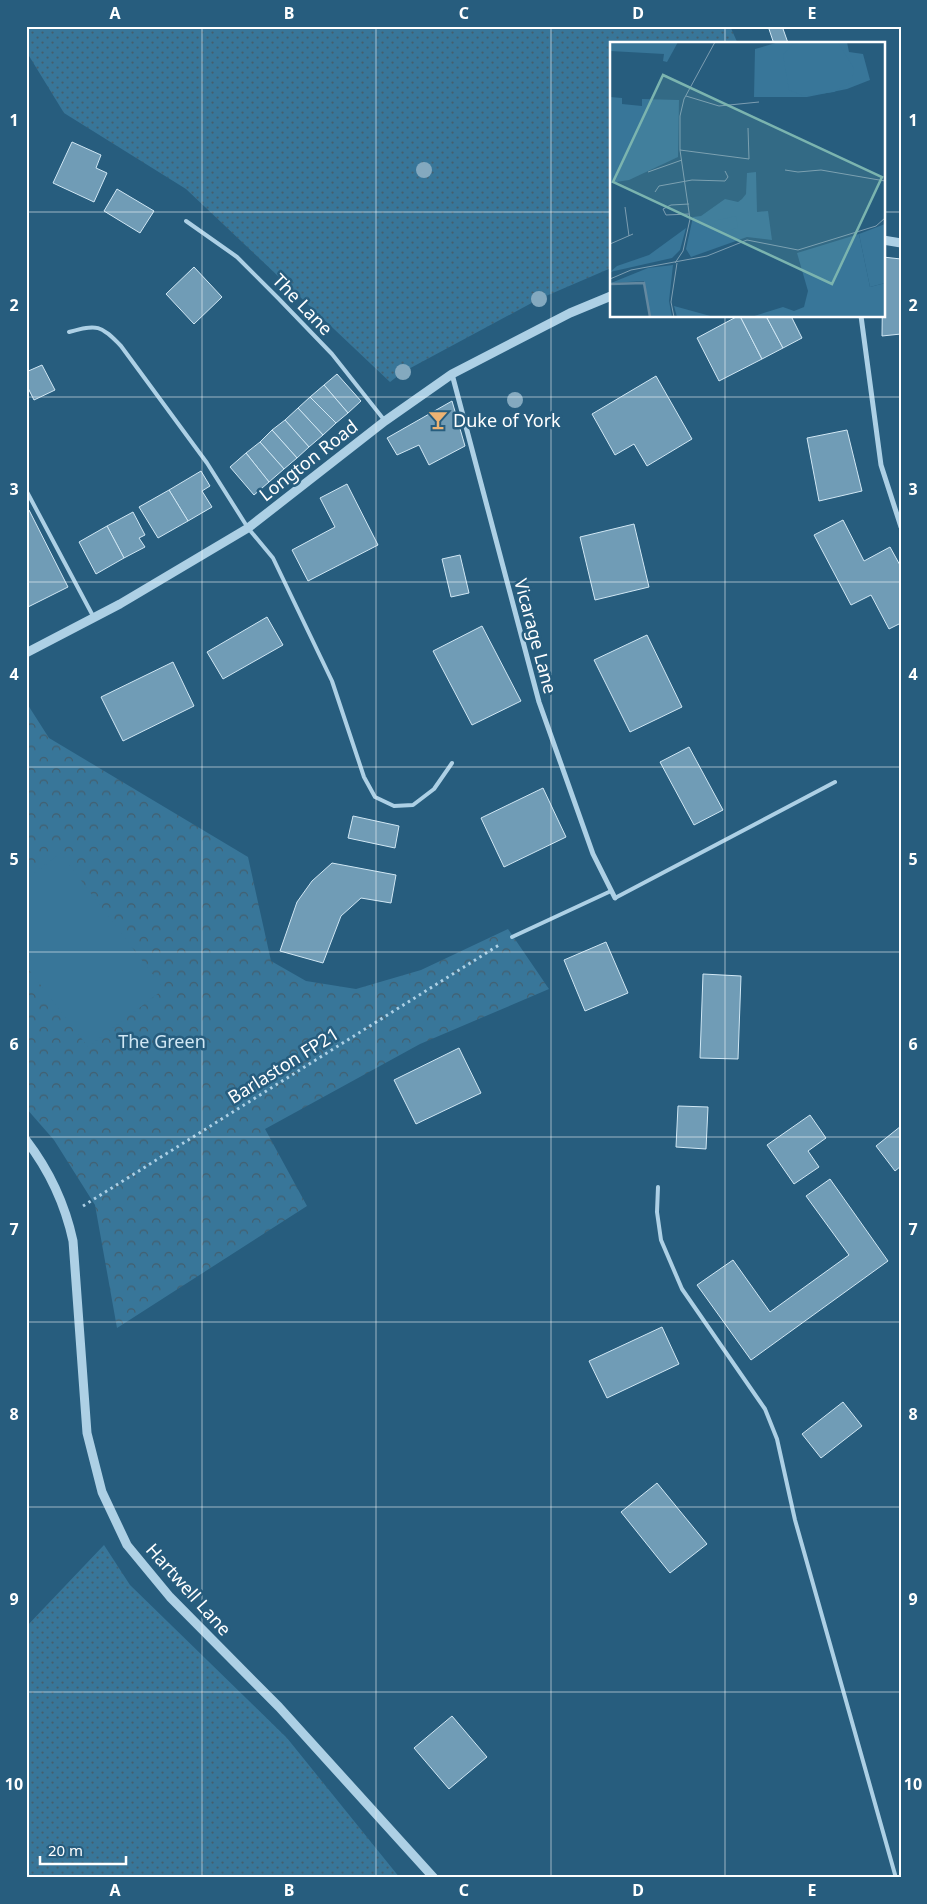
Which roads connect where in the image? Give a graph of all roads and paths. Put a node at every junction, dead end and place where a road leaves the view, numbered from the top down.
1 (186, 221) dead end
2 (884, 240) edge
3 (901, 243) edge
4 (610, 296) edge
5 (861, 318) edge
6 (69, 332) dead end
7 (452, 374) junction
8 (385, 421) junction
9 (26, 490) edge
10 (901, 527) edge
11 (248, 528) junction
12 (95, 618) junction
13 (26, 653) edge
14 (452, 763) dead end
15 (835, 782) dead end
16 (612, 891) junction
17 (615, 898) joint
18 (512, 937) joint
19 (26, 1140) edge
20 (658, 1187) dead end
21 (68, 1216) junction
22 (434, 1878) edge
23 (896, 1878) edge

1 - 8 lane, The Lane
2 - 3 street
4 - 7 street, Longton Road
5 - 10 street
6 - 11 lane
7 - 8 street, Longton Road
7 - 16 street, Vicarage Lane
8 - 11 street, Longton Road
9 - 12 lane
11 - 12 street, Longton Road
11 - 14 lane
12 - 13 street, Longton Road
15 - 17 lane
16 - 17 street, Vicarage Lane
16 - 18 lane
18 - 21 path, Barlaston FP21
19 - 21 street, Hartwell Lane
20 - 23 lane
21 - 22 street, Hartwell Lane

